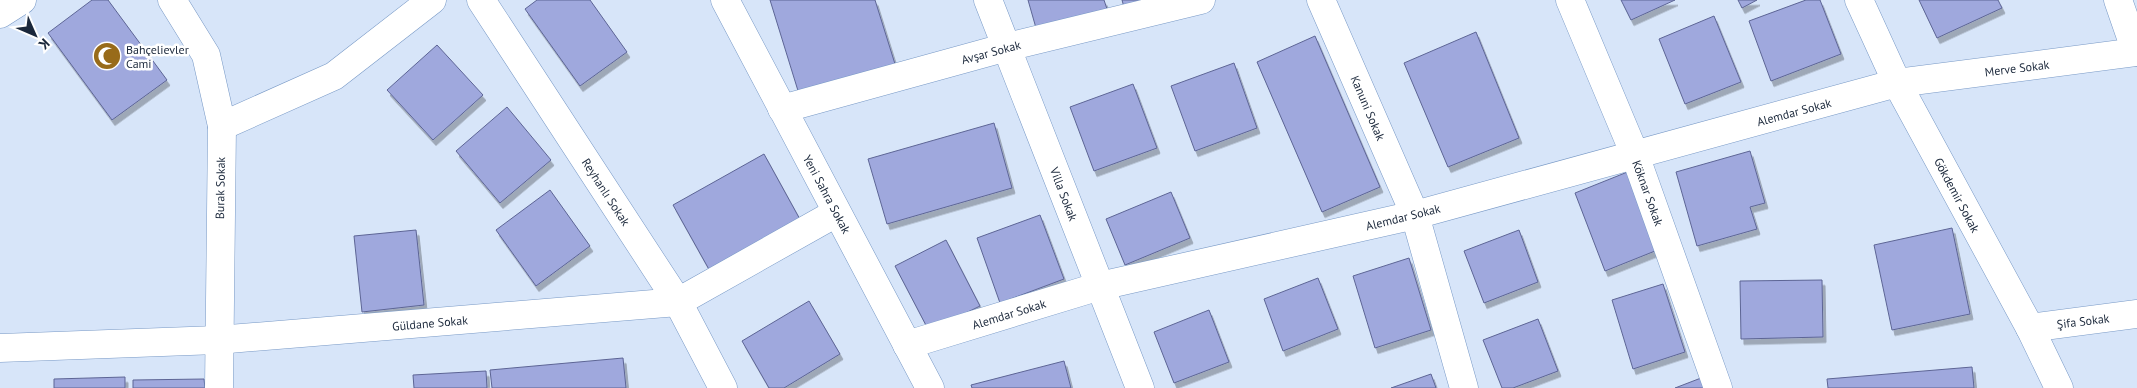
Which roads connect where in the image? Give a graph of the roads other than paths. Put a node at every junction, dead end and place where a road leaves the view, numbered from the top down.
1 (22, 0) edge
2 (172, 0) edge
3 (432, 0) edge
4 (481, 0) edge
5 (725, 0) edge
6 (988, 0) edge
7 (1201, 0) edge
8 (1321, 0) edge
9 (1570, 0) edge
10 (1859, 0) edge
11 (2118, 0) edge
12 (0, 14) edge
13 (1007, 48) junction
14 (2136, 52) edge
15 (1897, 83) junction
16 (782, 109) junction
17 (222, 126) junction
18 (1634, 155) junction
19 (836, 213) junction
20 (1415, 215) junction
21 (1100, 286) junction
22 (678, 302) junction
23 (2137, 314) edge
24 (2030, 328) junction
25 (217, 340) junction
26 (907, 345) junction
27 (0, 348) edge
28 (218, 388) edge
29 (723, 388) edge
30 (930, 388) edge
31 (1140, 388) edge
32 (1464, 388) edge
33 (1718, 388) edge
34 (2059, 388) edge

1 - 12 street
2 - 17 street, Burak Sokak
3 - 17 street
4 - 22 street, Reyhanlı Sokak
5 - 16 street, Yeni Sahra Sokak
6 - 13 street, Villa Sokak
7 - 13 street, Avşar Sokak
8 - 20 street, Kanuni Sokak
9 - 18 street, Köknar Sokak
10 - 15 street, Gökdemir Sokak
11 - 14 street
13 - 16 street, Avşar Sokak
13 - 21 street, Villa Sokak
14 - 15 street, Merve Sokak
15 - 18 street, Alemdar Sokak
15 - 24 street, Gökdemir Sokak
16 - 19 street, Yeni Sahra Sokak
17 - 25 street, Burak Sokak
18 - 20 street, Alemdar Sokak
18 - 33 street, Köknar Sokak
19 - 22 street, Güldane Sokak
19 - 26 street, Yeni Sahra Sokak
20 - 21 street, Alemdar Sokak
20 - 32 street, Kanuni Sokak
21 - 26 street, Alemdar Sokak
21 - 31 street, Villa Sokak
22 - 25 street, Güldane Sokak
22 - 29 street, Reyhanlı Sokak
23 - 24 street, Şifa Sokak
24 - 34 street, Gökdemir Sokak
25 - 27 street, Güldane Sokak
25 - 28 street, Burak Sokak
26 - 30 street, Yeni Sahra Sokak

